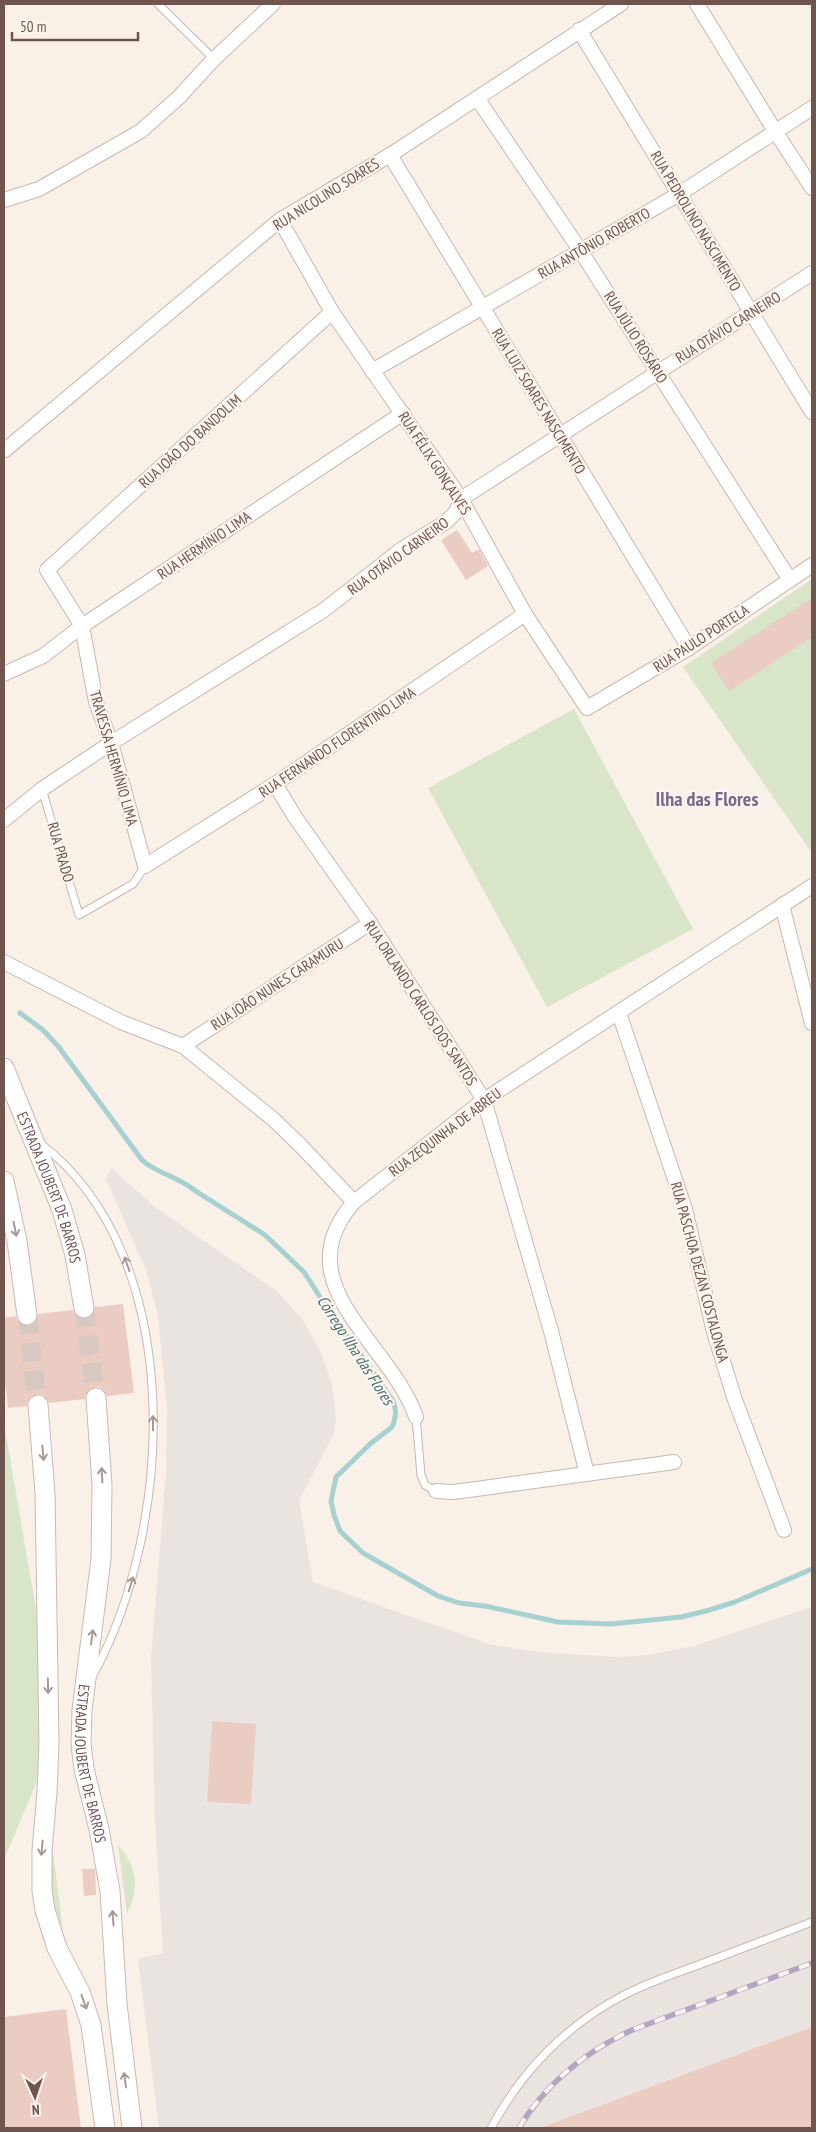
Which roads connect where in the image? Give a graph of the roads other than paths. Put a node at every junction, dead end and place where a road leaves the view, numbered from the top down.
1 (158, 4) edge
2 (273, 4) edge
3 (621, 4) edge
4 (697, 4) edge
5 (579, 30) junction
6 (214, 59) junction
7 (476, 98) junction
8 (812, 108) edge
9 (774, 131) junction
10 (390, 155) junction
11 (812, 188) edge
12 (680, 194) junction
13 (4, 200) edge
14 (280, 220) junction
15 (580, 250) junction
16 (812, 273) edge
17 (482, 307) junction
18 (332, 312) junction
19 (751, 312) junction
20 (372, 371) junction
21 (658, 371) junction
22 (812, 412) edge
23 (403, 413) junction
24 (560, 435) junction
25 (5, 450) edge
26 (461, 499) junction
27 (812, 565) edge
28 (47, 570) joint
29 (790, 580) junction
30 (525, 614) junction
31 (82, 626) junction
32 (689, 648) junction
33 (4, 674) edge
34 (587, 708) joint
35 (111, 743) junction
36 (275, 784) junction
37 (42, 789) junction
38 (4, 820) edge
39 (145, 866) junction
40 (812, 886) edge
41 (782, 905) junction
42 (370, 923) junction
43 (4, 962) edge
44 (619, 1013) junction
45 (812, 1023) edge
46 (183, 1046) junction
47 (4, 1068) edge
48 (484, 1100) junction
49 (31, 1136) junction
50 (4, 1181) edge
51 (354, 1202) junction
52 (84, 1308) tunnel mouth
53 (27, 1315) tunnel mouth
54 (96, 1398) tunnel mouth
55 (38, 1405) tunnel mouth
56 (416, 1417) joint
57 (674, 1462) dead end
58 (587, 1474) junction
59 (436, 1491) joint
60 (784, 1530) dead end
61 (84, 1692) junction
62 (812, 1922) edge
63 (105, 2128) edge
64 (132, 2128) edge
65 (491, 2128) edge

1 - 6 lane
2 - 6 street
3 - 5 street, RUA NICOLINO SOARES
4 - 9 street
5 - 7 street, RUA NICOLINO SOARES
5 - 12 street, RUA PEDROLINO NASCIMENTO
6 - 13 street
7 - 10 street, RUA NICOLINO SOARES
7 - 15 street, RUA JÚLIO ROSÁRIO
8 - 9 street, RUA ANTÔNIO ROBERTO
9 - 11 street
9 - 12 street, RUA ANTÔNIO ROBERTO
10 - 14 street, RUA NICOLINO SOARES
10 - 17 street, RUA LUIZ SOARES NASCIMENTO
12 - 15 street, RUA ANTÔNIO ROBERTO
12 - 19 street, RUA PEDROLINO NASCIMENTO
14 - 18 street, RUA FÉLIX GONÇALVES
14 - 25 street, RUA NICOLINO SOARES
15 - 17 street, RUA ANTÔNIO ROBERTO
15 - 21 street, RUA JÚLIO ROSÁRIO
16 - 19 street, RUA OTÁVIO CARNEIRO
17 - 20 street, RUA ANTÔNIO ROBERTO
17 - 24 street, RUA LUIZ SOARES NASCIMENTO
18 - 20 street, RUA FÉLIX GONÇALVES
18 - 28 street, RUA JOÃO DO BANDOLIM
19 - 21 street, RUA OTÁVIO CARNEIRO
19 - 22 street, RUA PEDROLINO NASCIMENTO
20 - 23 street, RUA FÉLIX GONÇALVES
21 - 24 street, RUA OTÁVIO CARNEIRO
21 - 29 street, RUA JÚLIO ROSÁRIO
23 - 26 street, RUA FÉLIX GONÇALVES
23 - 31 street, RUA HERMÍNIO LIMA
24 - 26 street, RUA OTÁVIO CARNEIRO
24 - 32 street, RUA LUIZ SOARES NASCIMENTO
26 - 30 street, RUA FÉLIX GONÇALVES
26 - 35 street, RUA OTÁVIO CARNEIRO
27 - 29 street, RUA PAULO PORTELA
28 - 31 street, TRAVESSA HERMÍNIO LIMA
29 - 32 street, RUA PAULO PORTELA
30 - 34 street, RUA FÉLIX GONÇALVES
30 - 36 street, RUA FERNANDO FLORENTINO LIMA
31 - 33 street, RUA HERMÍNIO LIMA
31 - 35 street, TRAVESSA HERMÍNIO LIMA
32 - 34 street, RUA PAULO PORTELA
35 - 37 street, RUA OTÁVIO CARNEIRO
35 - 39 street, TRAVESSA HERMÍNIO LIMA
36 - 39 street, RUA FERNANDO FLORENTINO LIMA
36 - 42 street, RUA ORLANDO CARLOS DOS SANTOS
37 - 38 street, RUA OTÁVIO CARNEIRO
37 - 39 lane, RUA PRADO
40 - 41 street, RUA ZEQUINHA DE ABREU
41 - 44 street, RUA ZEQUINHA DE ABREU
41 - 45 street
42 - 46 street, RUA JOÃO NUNES CARAMURU
42 - 48 street, RUA ORLANDO CARLOS DOS SANTOS
43 - 46 street
44 - 48 street, RUA ZEQUINHA DE ABREU
44 - 60 street, RUA PASCHOA DEZAN COSTALONGA
46 - 51 street
47 - 49 main road, ESTRADA JOUBERT DE BARROS
48 - 51 street, RUA ZEQUINHA DE ABREU
48 - 58 street, RUA ORLANDO CARLOS DOS SANTOS
49 - 52 main road, ESTRADA JOUBERT DE BARROS
61 -> 49 lane
50 -> 53 main road
51 - 56 street, RUA ZEQUINHA DE ABREU
61 -> 54 main road, ESTRADA JOUBERT DE BARROS
55 -> 63 main road
56 - 59 lane, RUA ZEQUINHA DE ABREU
57 - 58 street
58 - 59 street
64 -> 61 main road, ESTRADA JOUBERT DE BARROS
62 - 65 lane

